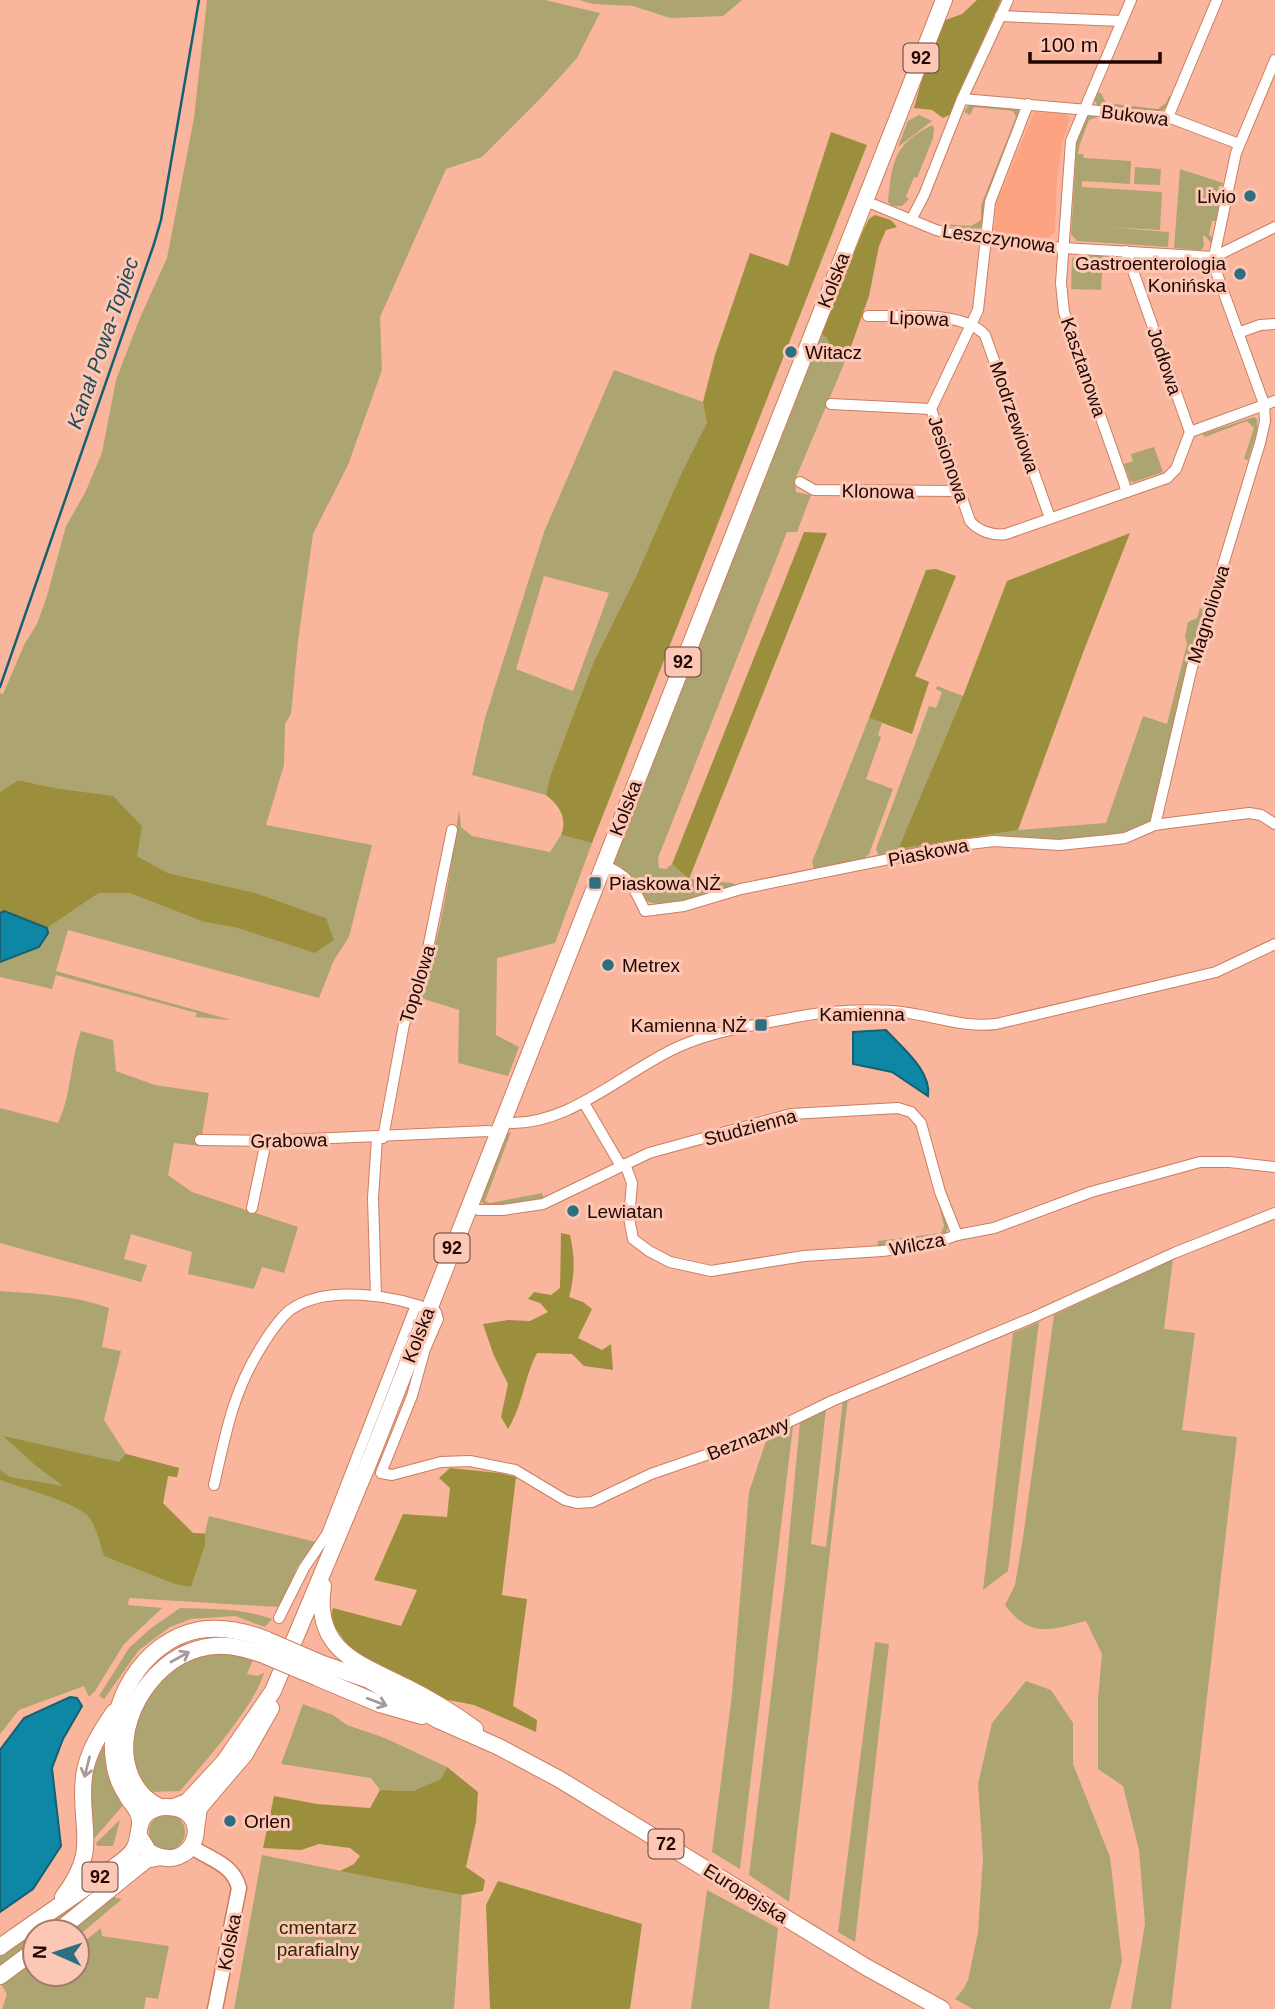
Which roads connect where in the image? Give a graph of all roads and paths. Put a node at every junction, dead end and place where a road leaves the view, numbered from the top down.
1 (943, 0) edge
2 (1008, 0) edge
3 (1131, 0) edge
4 (1217, 0) edge
5 (1000, 16) junction
6 (1122, 21) junction
7 (1275, 61) edge
8 (961, 99) junction
9 (1028, 104) junction
10 (1083, 109) junction
11 (1168, 117) junction
12 (1239, 144) junction
13 (863, 200) junction
14 (911, 220) junction
15 (1275, 227) edge
16 (987, 240) junction
17 (1063, 247) junction
18 (1126, 251) junction
19 (1214, 257) junction
20 (868, 316) dead end
21 (970, 324) junction
22 (1275, 324) edge
23 (1238, 333) junction
24 (1275, 401) edge
25 (831, 404) dead end
26 (1264, 404) junction
27 (931, 408) junction
28 (1190, 432) junction
29 (800, 482) dead end
30 (960, 491) junction
31 (1127, 492) junction
32 (1050, 518) junction
33 (1275, 824) edge
34 (1155, 825) junction
35 (452, 830) dead end
36 (603, 865) junction
37 (1275, 944) edge
38 (584, 1103) junction
39 (499, 1128) junction
40 (380, 1138) junction
41 (200, 1140) dead end
42 (266, 1142) junction
43 (623, 1165) junction
44 (1275, 1167) edge
45 (468, 1207) junction
46 (252, 1208) dead end
47 (1275, 1213) edge
48 (957, 1236) junction
49 (376, 1296) junction
50 (422, 1307) junction
51 (214, 1485) dead end
52 (328, 1560) junction
53 (279, 1618) dead end
54 (264, 1647) junction
55 (273, 1692) junction
56 (117, 1707) junction
57 (505, 1751) junction
58 (167, 1807) junction
59 (139, 1830) junction
60 (194, 1839) junction
61 (162, 1857) junction
62 (52, 1910) junction
63 (74, 1918) edge
64 (0, 1947) edge
65 (21, 1960) edge
66 (0, 1976) edge
67 (215, 2009) edge
68 (942, 2009) edge

1 - 13 main road, Kolska / 92
2 - 5 street
3 - 6 street, Kasztanowa
4 - 11 street
5 - 6 street
5 - 8 street
6 - 10 street, Kasztanowa
7 - 12 street
8 - 9 street, Bukowa
8 - 14 street
9 - 10 street, Bukowa
9 - 16 street
10 - 11 street, Bukowa
10 - 17 street, Kasztanowa
11 - 12 street, Bukowa
12 - 19 street
13 - 14 street, Leszczynowa
13 - 36 main road, Kolska / 92
14 - 16 street, Leszczynowa
15 - 19 street
16 - 17 street, Leszczynowa
16 - 21 street, Jesionowa
17 - 18 street, Leszczynowa
17 - 31 street, Kasztanowa
18 - 19 street, Leszczynowa
18 - 28 street, Jodłowa
19 - 23 street
20 - 21 street, Lipowa
21 - 27 street, Jesionowa
21 - 32 street, Modrzewiowa
22 - 23 street
23 - 26 street
24 - 26 street
25 - 27 street
26 - 28 street
26 - 34 street, Magnoliowa
27 - 30 street, Jesionowa
28 - 31 street, Jesionowa
29 - 30 street, Klonowa
30 - 32 street, Jesionowa
31 - 32 street, Jesionowa
33 - 34 street, Piaskowa
34 - 36 street, Piaskowa
35 - 40 street, Topolowa
36 - 39 main road, Kolska / 92
37 - 38 street, Kamienna
38 - 39 street, Kamienna
38 - 43 street, Wilcza
39 - 40 street
39 - 45 main road, Kolska / 92
40 - 42 street, Grabowa
40 - 49 street, Topolowa
41 - 42 street, Grabowa
42 - 46 street
43 - 45 street, Studzienna
43 - 48 street, Wilcza
43 - 48 street, Studzienna
44 - 48 street, Wilcza
45 - 50 main road, Kolska / 92
47 - 50 street, Beznazwy
49 - 50 street
49 - 51 street
50 - 52 main road, Kolska / 92
50 - 53 street
52 - 55 main road, Kolska / 92
52 - 57 main road, 72
54 - 56 main road, Europejska / 72
54 - 57 main road, Europejska / 72, bridge
58 -> 54 main road, Europejska / 72
55 - 58 main road, 92
55 - 60 main road, 92
56 - 59 main road, Europejska / 72
56 -> 62 main road
57 - 68 main road, Europejska / 72
58 - 59 main road, 92
58 - 60 main road
59 - 61 main road
59 - 62 main road, 92
60 - 61 main road, 92
60 - 67 street, Kolska
61 - 63 main road, 92
62 - 64 main road, 92
65 - 66 main road

